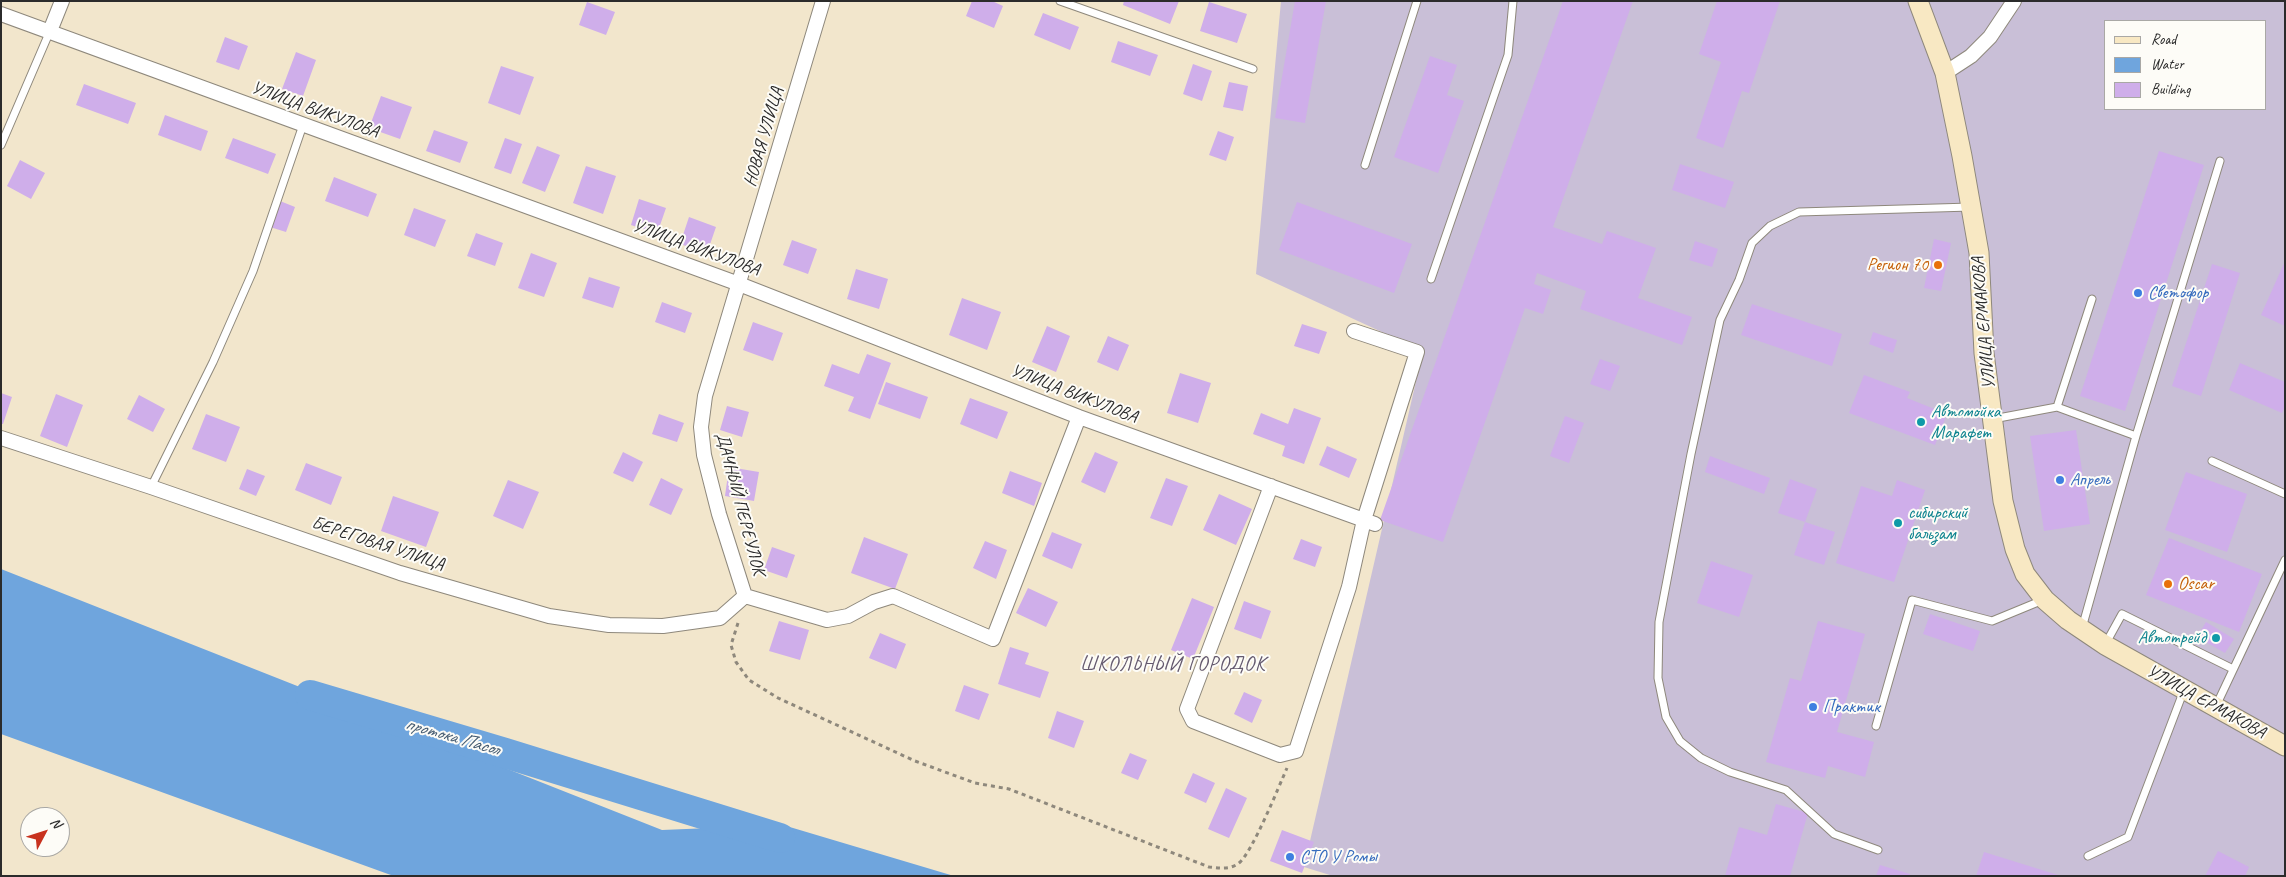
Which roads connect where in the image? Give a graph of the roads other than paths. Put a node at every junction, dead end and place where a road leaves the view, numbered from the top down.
1 (62, 1) edge
2 (823, 1) edge
3 (1060, 1) edge
4 (1417, 1) edge
5 (1513, 1) edge
6 (1918, 1) edge
7 (2014, 1) edge
8 (1, 14) edge
9 (50, 32) junction
10 (1253, 69) dead end
11 (1945, 73) junction
12 (303, 125) junction
13 (1, 145) edge
14 (2220, 161) dead end
15 (1365, 165) dead end
16 (1971, 207) junction
17 (1431, 279) dead end
18 (739, 284) junction
19 (2092, 299) dead end
20 (1354, 331) dead end
21 (2057, 406) junction
22 (1078, 417) junction
23 (1992, 419) junction
24 (2136, 436) junction
25 (1, 438) edge
26 (2212, 461) dead end
27 (1271, 486) junction
28 (151, 487) junction
29 (2285, 494) edge
30 (1370, 522) junction
31 (2285, 560) edge
32 (745, 596) junction
33 (2045, 600) junction
34 (2082, 629) junction
35 (2105, 644) junction
36 (2233, 669) junction
37 (2184, 690) junction
38 (2215, 707) junction
39 (1876, 726) dead end
40 (2285, 746) edge
41 (1878, 850) dead end
42 (2088, 856) dead end

1 - 9 street
2 - 18 street, НОВАЯ УЛИЦА
3 - 10 lane
4 - 15 lane
5 - 17 lane
6 - 11 street, УЛИЦА ЕРМАКОВА
7 - 11 street
8 - 9 street, УЛИЦА ВИКУЛОВА
9 - 12 street, УЛИЦА ВИКУЛОВА
9 - 13 lane
11 - 16 street, УЛИЦА ЕРМАКОВА
12 - 18 street, УЛИЦА ВИКУЛОВА
12 - 28 lane
14 - 24 lane
16 - 23 street, УЛИЦА ЕРМАКОВА
16 - 41 lane
18 - 22 street, УЛИЦА ВИКУЛОВА
18 - 32 street, ДАЧНЫЙ ПЕРЕУЛОК
19 - 21 lane
20 - 30 street
21 - 23 lane
21 - 24 lane
22 - 27 street, УЛИЦА ВИКУЛОВА
22 - 32 street, ДАЧНЫЙ ПЕРЕУЛОК
23 - 33 street, УЛИЦА ЕРМАКОВА
24 - 34 lane
25 - 28 street, БЕРЕГОВАЯ УЛИЦА
26 - 29 lane
27 - 30 street, УЛИЦА ВИКУЛОВА
27 - 30 street
28 - 32 street, БЕРЕГОВАЯ УЛИЦА
31 - 36 lane
33 - 34 street, УЛИЦА ЕРМАКОВА
33 - 39 lane
34 - 35 street, УЛИЦА ЕРМАКОВА
35 - 36 lane
35 - 37 street, УЛИЦА ЕРМАКОВА
36 - 38 lane
37 - 38 street, УЛИЦА ЕРМАКОВА
37 - 42 lane
38 - 40 street, УЛИЦА ЕРМАКОВА

